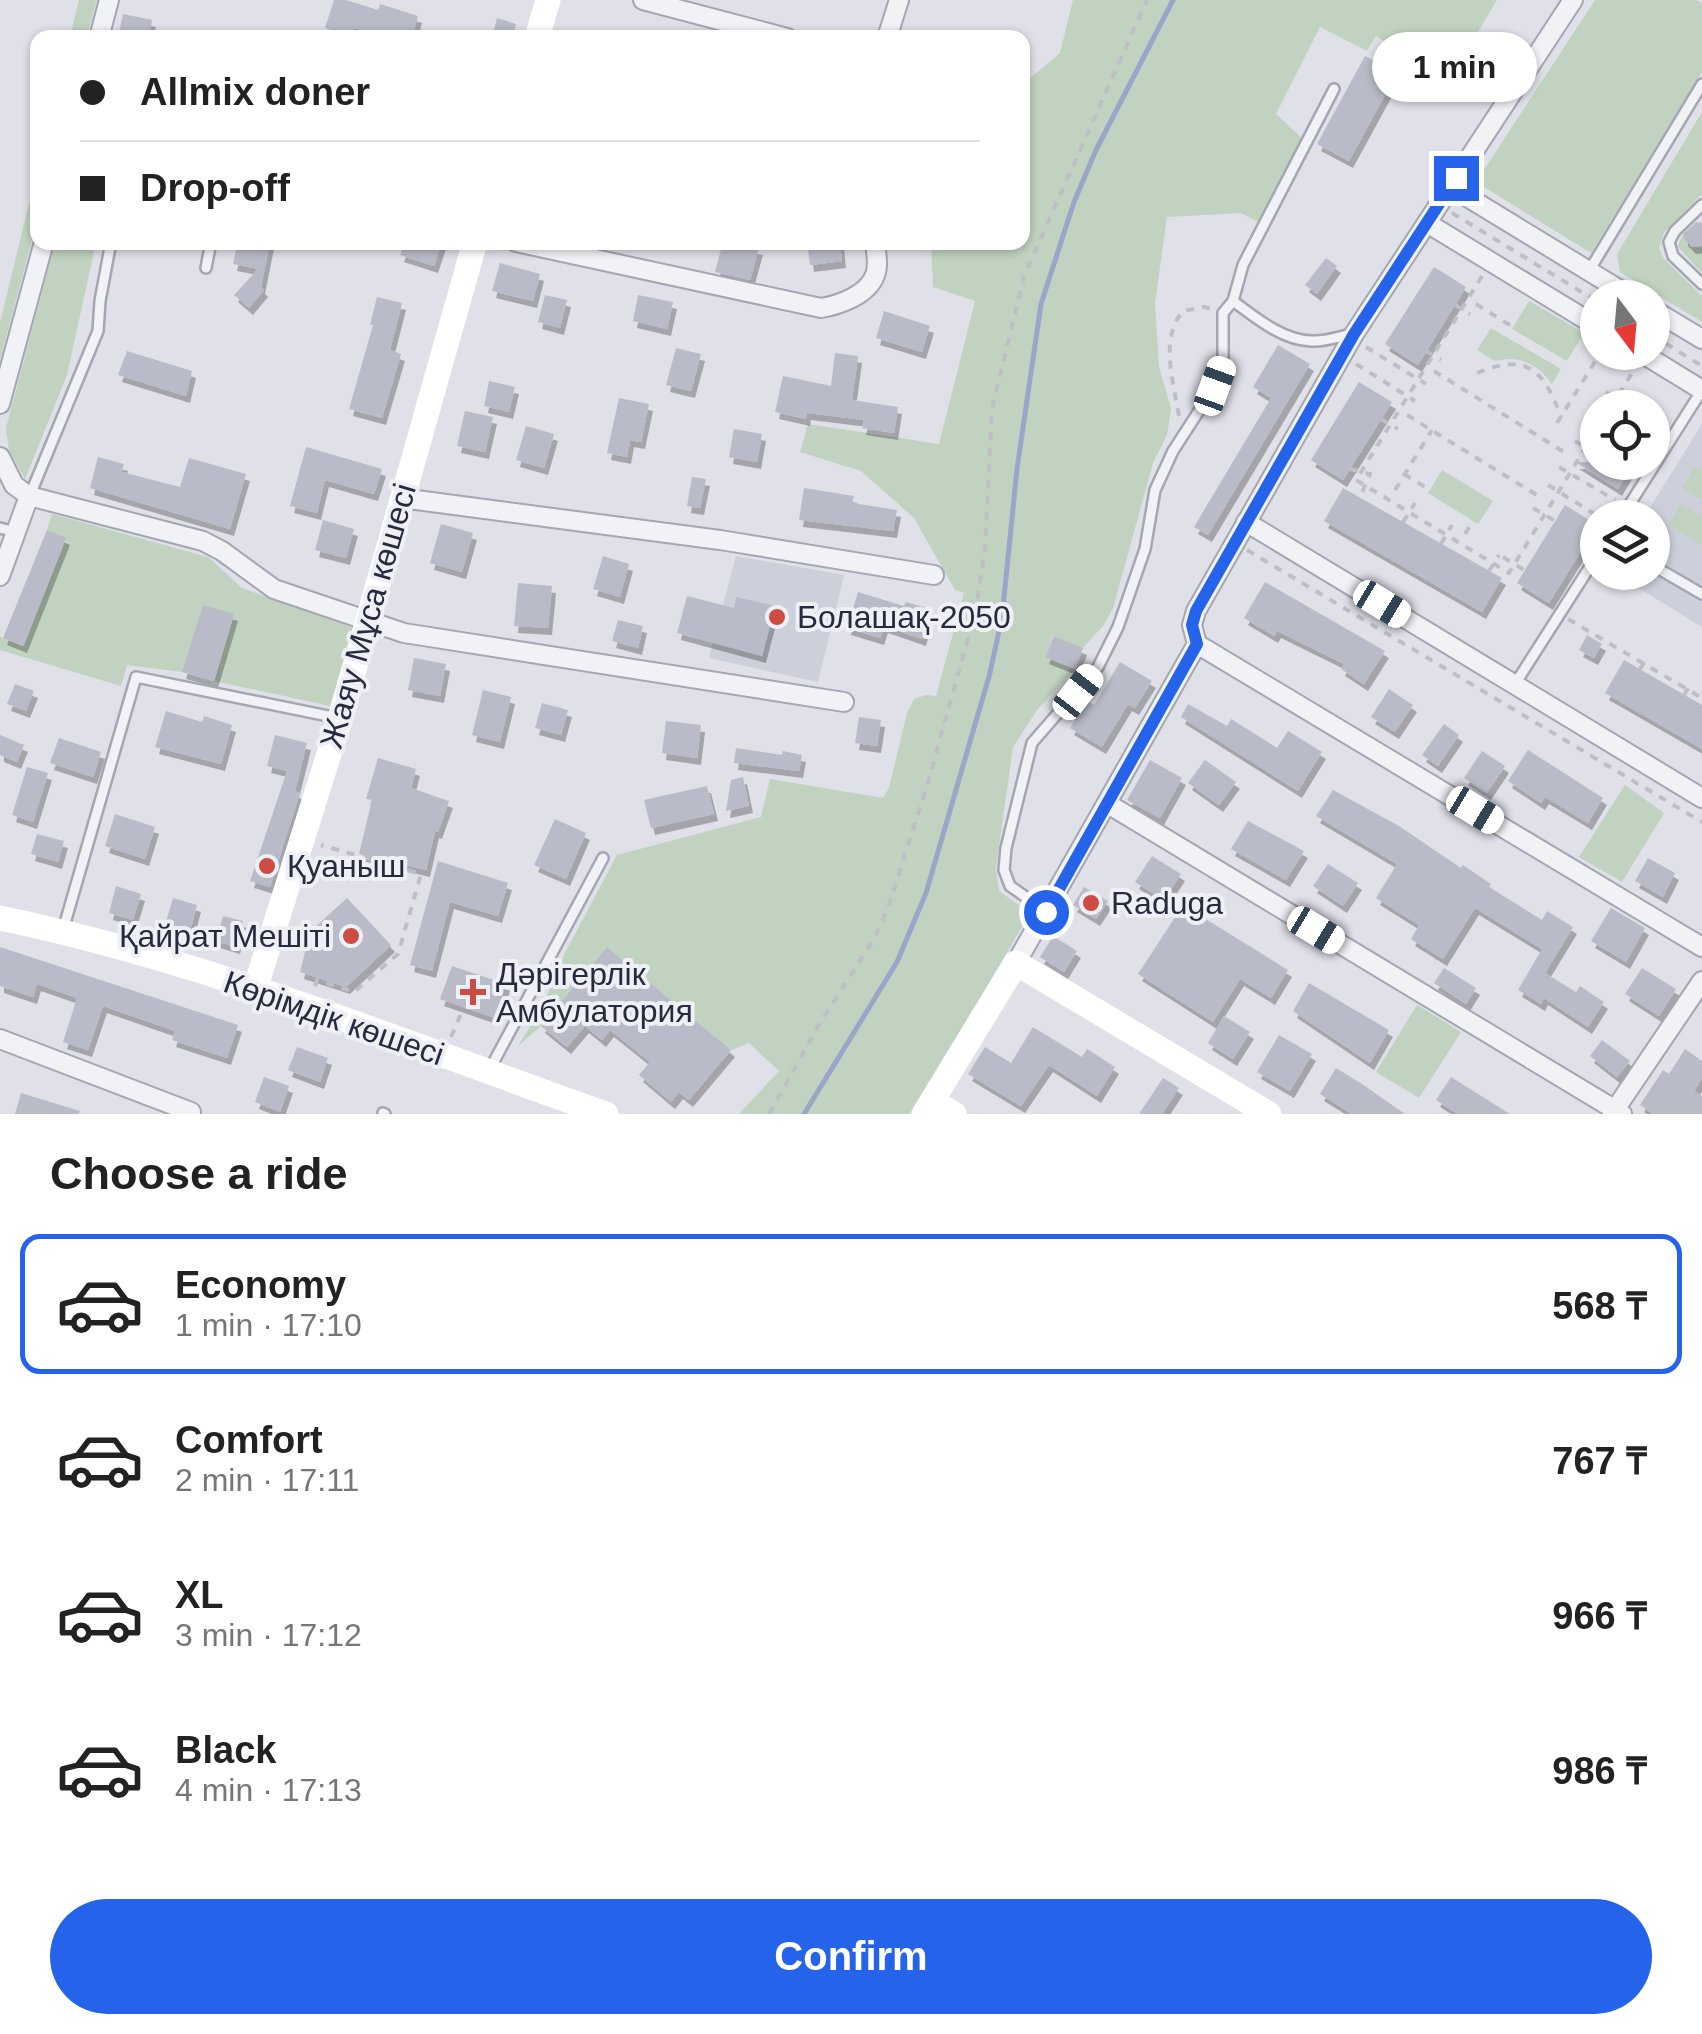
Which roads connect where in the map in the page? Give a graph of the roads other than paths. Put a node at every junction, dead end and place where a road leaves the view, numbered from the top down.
1 (109, 0) edge
2 (548, 0) edge
3 (643, 0) edge
4 (899, 0) edge
5 (1573, 0) edge
6 (101, 30) edge
7 (539, 30) edge
8 (757, 30) edge
9 (890, 30) edge
10 (1702, 84) edge
11 (1334, 89) dead end
12 (1452, 186) junction
13 (1702, 205) edge
14 (1427, 223) junction
15 (42, 250) edge
16 (110, 250) edge
17 (209, 250) edge
18 (474, 250) edge
19 (553, 250) edge
20 (876, 250) edge
21 (206, 268) dead end
22 (1590, 271) junction
23 (1604, 280) edge
24 (1702, 284) edge
25 (1233, 302) junction
26 (1580, 316) edge
27 (1670, 320) edge
28 (1353, 336) junction
29 (1702, 339) edge
30 (1663, 370) edge
31 (1702, 390) edge
32 (0, 404) edge
33 (0, 457) edge
34 (29, 496) junction
35 (401, 498) junction
36 (1632, 500) edge
37 (1246, 522) junction
38 (8, 530) edge
39 (934, 575) dead end
40 (1670, 575) edge
41 (0, 576) edge
42 (1580, 582) edge
43 (1702, 594) edge
44 (368, 622) junction
45 (1197, 644) junction
46 (1514, 684) junction
47 (844, 702) dead end
48 (340, 718) junction
49 (1702, 798) edge
50 (1108, 804) junction
51 (603, 858) dead end
52 (1046, 912) junction
53 (0, 918) edge
54 (62, 930) junction
55 (1702, 947) edge
56 (1016, 963) junction
57 (1702, 980) edge
58 (255, 988) junction
59 (0, 1039) edge
60 (488, 1072) junction
61 (936, 1110) edge
62 (191, 1112) edge
63 (1616, 1113) edge
64 (606, 1114) edge
65 (1269, 1114) edge

1 - 6 street
2 - 7 street
3 - 8 street
4 - 9 street
5 - 12 street
10 - 22 lane
11 - 25 lane
12 - 14 street
12 - 22 street
13 - 24 lane
14 - 26 street
14 - 28 street
15 - 32 street
16 - 34 lane
17 - 21 lane
18 - 35 street, Жаяу Мұса көшесі
19 - 20 street
22 - 23 street
25 - 28 lane
25 - 52 lane
27 - 29 street
28 - 37 street
30 - 31 street
31 - 36 lane
33 - 34 street
34 - 38 street
34 - 44 street
35 - 39 street
35 - 44 street, Жаяу Мұса көшесі
37 - 45 street
37 - 46 street
38 - 41 street
40 - 43 lane
42 - 46 lane
44 - 47 street
44 - 48 street, Жаяу Мұса көшесі
45 - 50 street
45 - 55 street
46 - 49 street
48 - 54 lane
48 - 58 street, Жаяу Мұса көшесі
50 - 52 street
50 - 63 street
51 - 60 lane
52 - 56 street
53 - 54 street, Көрімдік көшесі
54 - 58 street, Көрімдік көшесі
56 - 61 street
56 - 65 street
57 - 63 street
58 - 60 street, Көрімдік көшесі
59 - 62 street
60 - 64 street, Көрімдік көшесі

